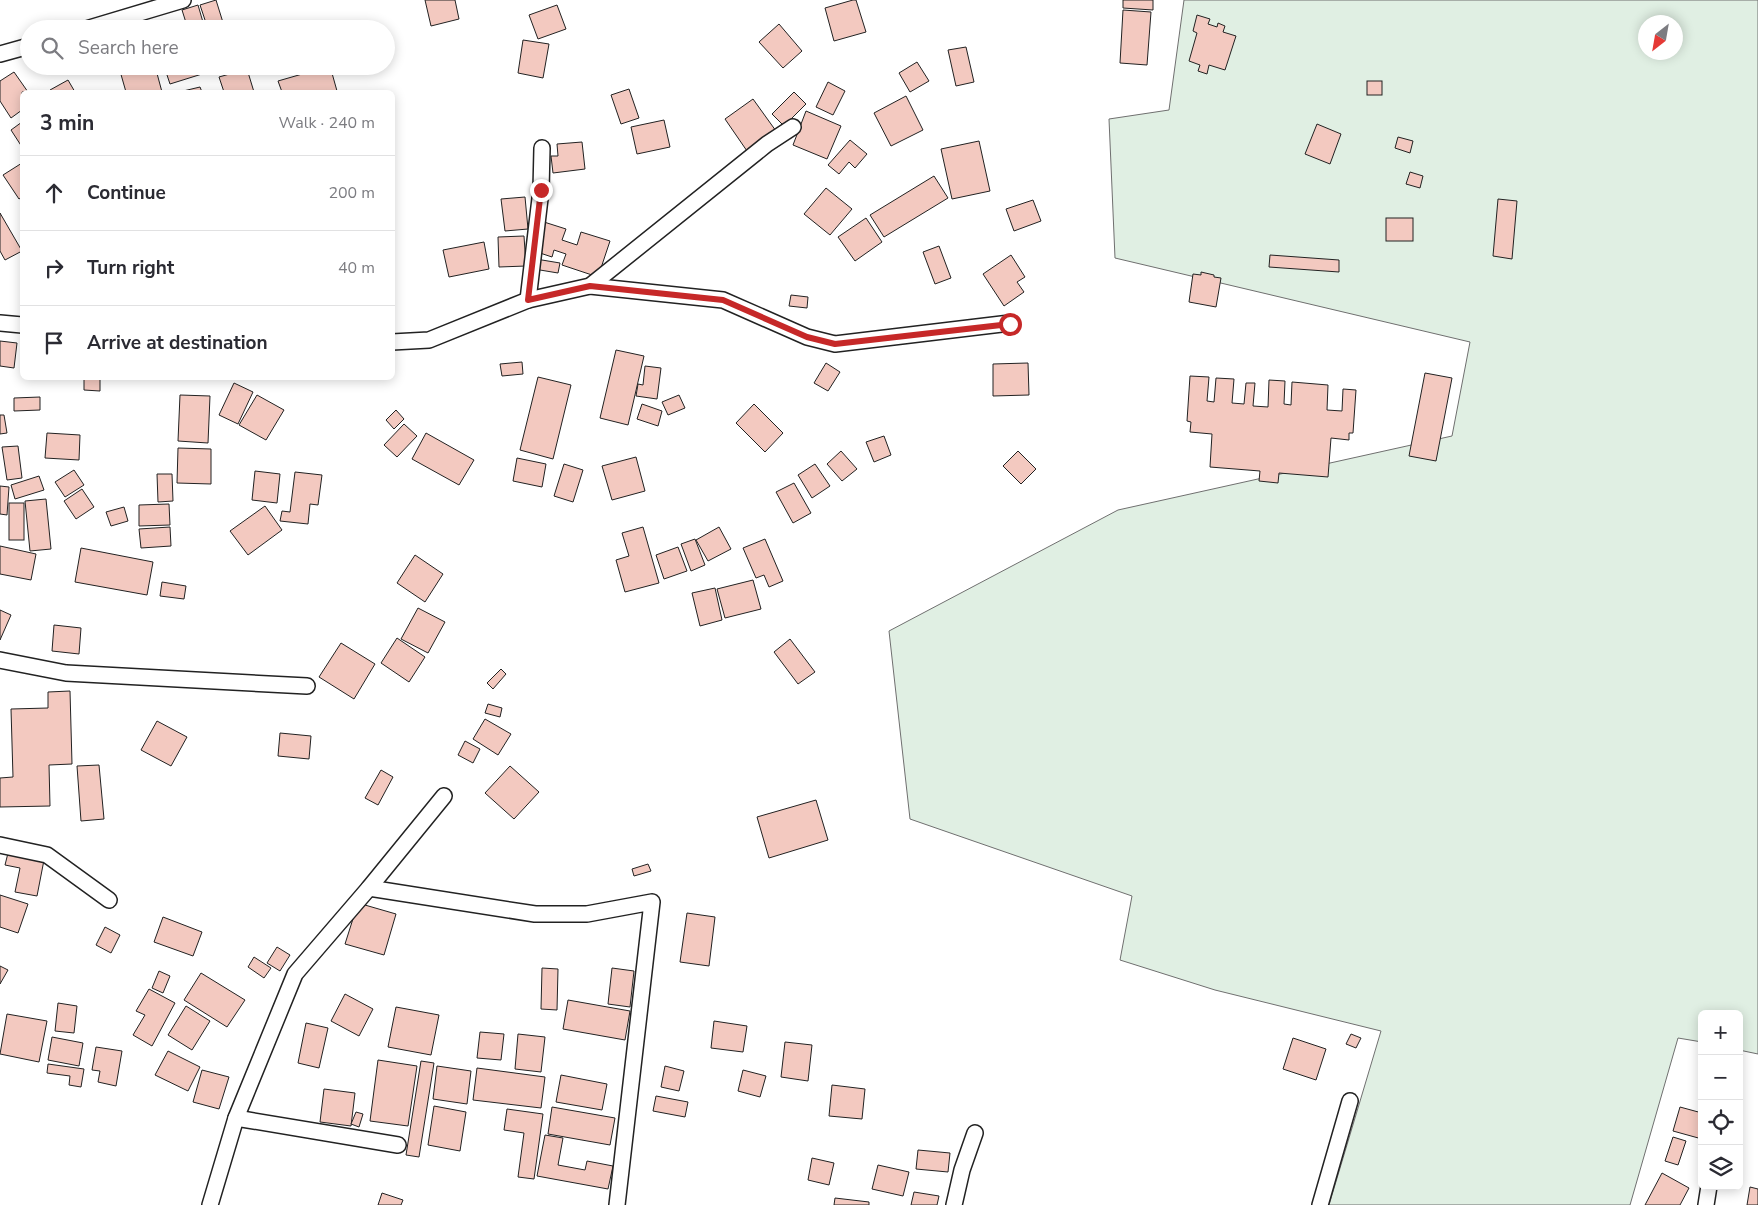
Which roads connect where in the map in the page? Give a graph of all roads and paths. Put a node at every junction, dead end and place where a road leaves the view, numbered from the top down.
1 (184, 0) edge
2 (116, 20) edge
3 (20, 48) edge
4 (0, 54) edge
5 (793, 127) dead end
6 (542, 148) dead end
7 (590, 286) junction
8 (528, 300) junction
9 (0, 323) edge
10 (1010, 324) dead end
11 (20, 325) edge
12 (395, 342) edge
13 (0, 660) edge
14 (307, 686) dead end
15 (444, 796) dead end
16 (0, 845) edge
17 (369, 888) junction
18 (109, 900) dead end
19 (1350, 1101) dead end
20 (236, 1118) junction
21 (975, 1134) dead end
22 (398, 1145) dead end
23 (1708, 1190) edge
24 (210, 1205) edge
25 (617, 1205) edge
26 (954, 1205) edge
27 (1320, 1205) edge
28 (1706, 1205) edge

1 - 2 street
3 - 4 street
5 - 7 street
6 - 8 street
7 - 8 street
7 - 10 street
8 - 12 street
9 - 11 street
13 - 14 street
15 - 17 street
16 - 18 street
17 - 20 street
17 - 25 street
19 - 27 street
20 - 22 street
20 - 24 street
21 - 26 street
23 - 28 street

